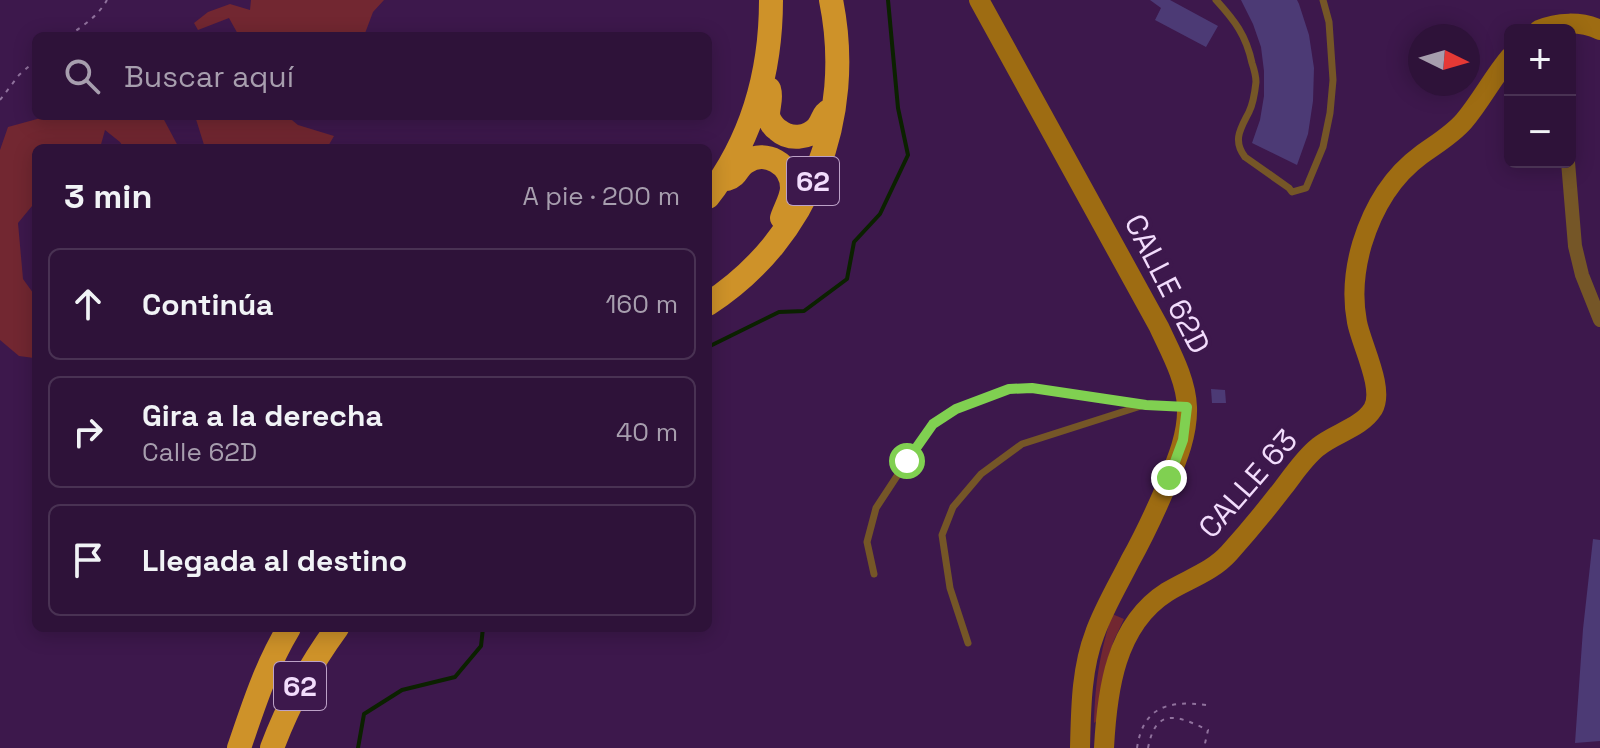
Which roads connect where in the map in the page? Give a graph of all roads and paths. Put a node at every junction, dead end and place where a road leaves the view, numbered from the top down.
1 (107, 0) edge
2 (771, 0) edge
3 (831, 0) edge
4 (979, 0) edge
5 (1216, 0) edge
6 (1323, 0) edge
7 (1576, 24) edge
8 (1600, 30) edge
9 (74, 32) edge
10 (32, 64) edge
11 (1504, 65) edge
12 (765, 76) junction
13 (0, 100) edge
14 (835, 107) junction
15 (1568, 168) edge
16 (714, 189) edge
17 (772, 247) junction
18 (712, 301) edge
19 (1600, 320) edge
20 (1146, 405) junction
21 (1187, 407) junction
22 (874, 574) dead end
23 (287, 632) edge
24 (334, 632) edge
25 (968, 643) dead end
26 (1206, 705) dead end
27 (239, 748) edge
28 (272, 748) edge
29 (1080, 748) edge
30 (1104, 748) edge
31 (1137, 748) edge
32 (1148, 748) edge
33 (1204, 748) edge

1 - 9 path
2 - 12 highway
3 - 14 highway, 62
4 - 21 main road, CALLE 62D
5 - 6 lane
7 - 8 main road
10 - 13 path
11 - 30 main road, CALLE 63
12 - 14 highway
12 - 16 highway
14 - 17 highway, 62
15 - 19 street
16 - 17 highway
17 - 18 highway, 62
20 - 21 lane
20 - 22 lane
20 - 25 lane
21 - 29 main road, CALLE 62D
23 - 27 highway, 62
24 - 28 highway, 62
26 - 31 path
32 - 33 path

